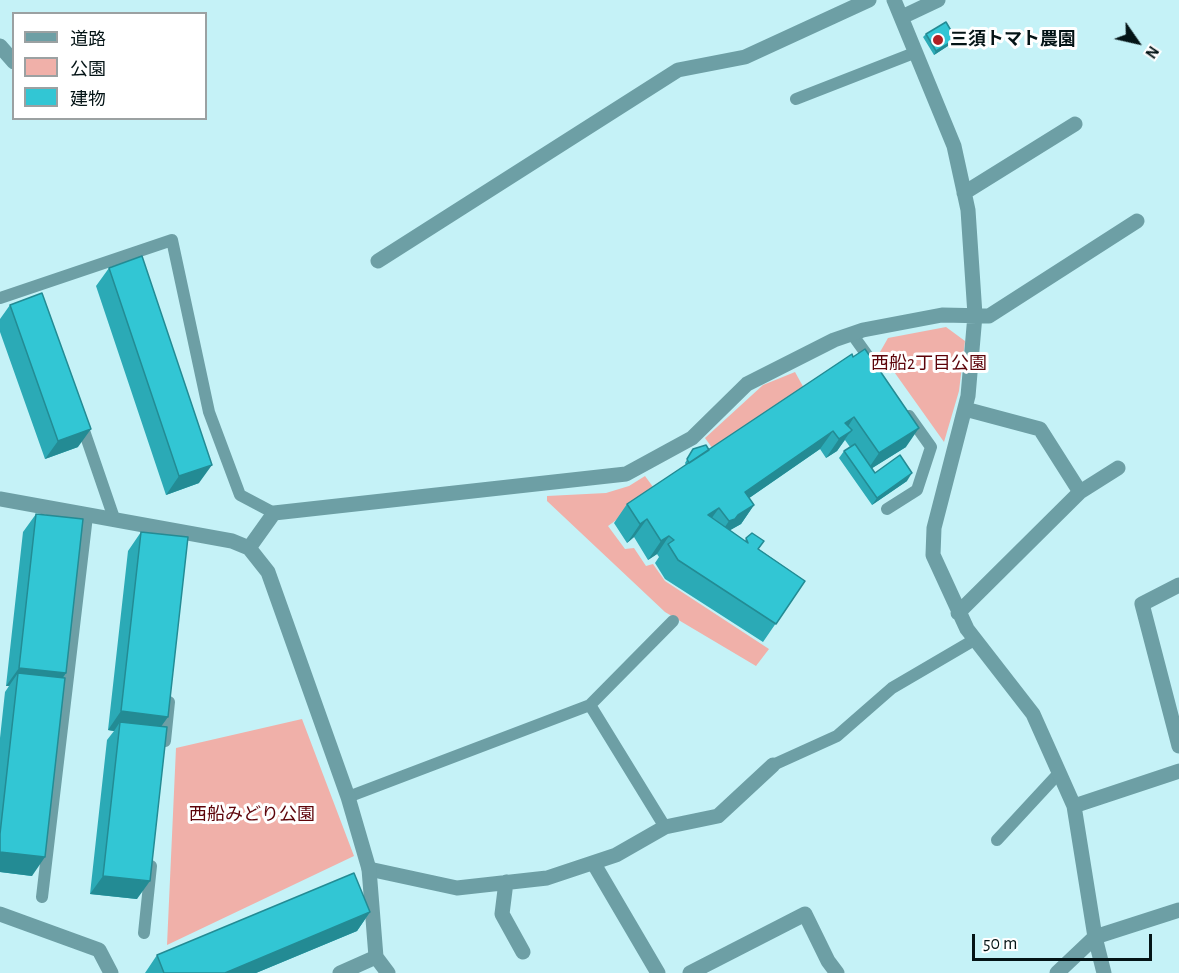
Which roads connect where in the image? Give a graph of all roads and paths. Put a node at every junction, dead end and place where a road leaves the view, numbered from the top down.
1 (869, 0) edge
2 (894, 0) edge
3 (938, 0) edge
4 (902, 17) junction
5 (0, 46) edge
6 (914, 53) junction
7 (12, 60) edge
8 (796, 99) dead end
9 (1075, 124) dead end
10 (964, 193) junction
11 (1137, 221) dead end
12 (378, 261) dead end
13 (0, 298) edge
14 (975, 315) junction
15 (852, 334) junction
16 (880, 375) edge
17 (899, 402) edge
18 (965, 409) junction
19 (77, 410) edge
20 (1118, 468) dead end
21 (1080, 492) junction
22 (0, 499) edge
23 (887, 509) dead end
24 (273, 513) junction
25 (87, 516) junction
26 (115, 521) junction
27 (249, 548) junction
28 (1179, 585) edge
29 (958, 613) junction
30 (673, 621) dead end
31 (974, 640) junction
32 (171, 686) edge
33 (590, 705) junction
34 (1179, 746) edge
35 (163, 757) edge
36 (773, 765) joint
37 (1179, 771) edge
38 (1059, 773) junction
39 (348, 797) junction
40 (1074, 806) junction
41 (665, 827) junction
42 (997, 840) dead end
43 (153, 851) edge
44 (594, 864) junction
45 (369, 869) junction
46 (506, 882) junction
47 (42, 897) dead end
48 (1179, 910) edge
49 (0, 914) edge
50 (144, 933) dead end
51 (1095, 937) junction
52 (523, 952) dead end
53 (376, 957) junction
54 (111, 973) edge
55 (340, 973) edge
56 (388, 973) edge
57 (658, 973) edge
58 (690, 973) edge
59 (837, 973) edge
60 (1057, 973) edge
61 (1104, 973) edge

1 - 12 street
2 - 4 street
3 - 4 street
4 - 6 street
5 - 7 street
6 - 8 lane
6 - 10 street
9 - 10 street
10 - 14 street
11 - 14 street
13 - 24 lane
14 - 15 street
14 - 18 street
15 - 16 lane
15 - 24 street
17 - 23 lane
18 - 21 street
18 - 29 street
19 - 26 lane
20 - 21 street
21 - 29 street
22 - 25 street
24 - 27 street
25 - 26 street
25 - 47 lane
26 - 27 street
27 - 39 street
28 - 34 street
29 - 31 street
30 - 33 lane
31 - 36 lane
31 - 38 street
32 - 35 lane
33 - 39 lane
33 - 41 lane
36 - 41 street
37 - 40 street
38 - 40 street
38 - 42 lane
39 - 45 street
40 - 51 street
41 - 44 street
43 - 50 lane
44 - 46 street
44 - 57 street
45 - 46 street
45 - 53 street
46 - 52 street
48 - 51 street
49 - 54 street
51 - 60 street
51 - 61 street
53 - 55 street
53 - 56 street
58 - 59 street

